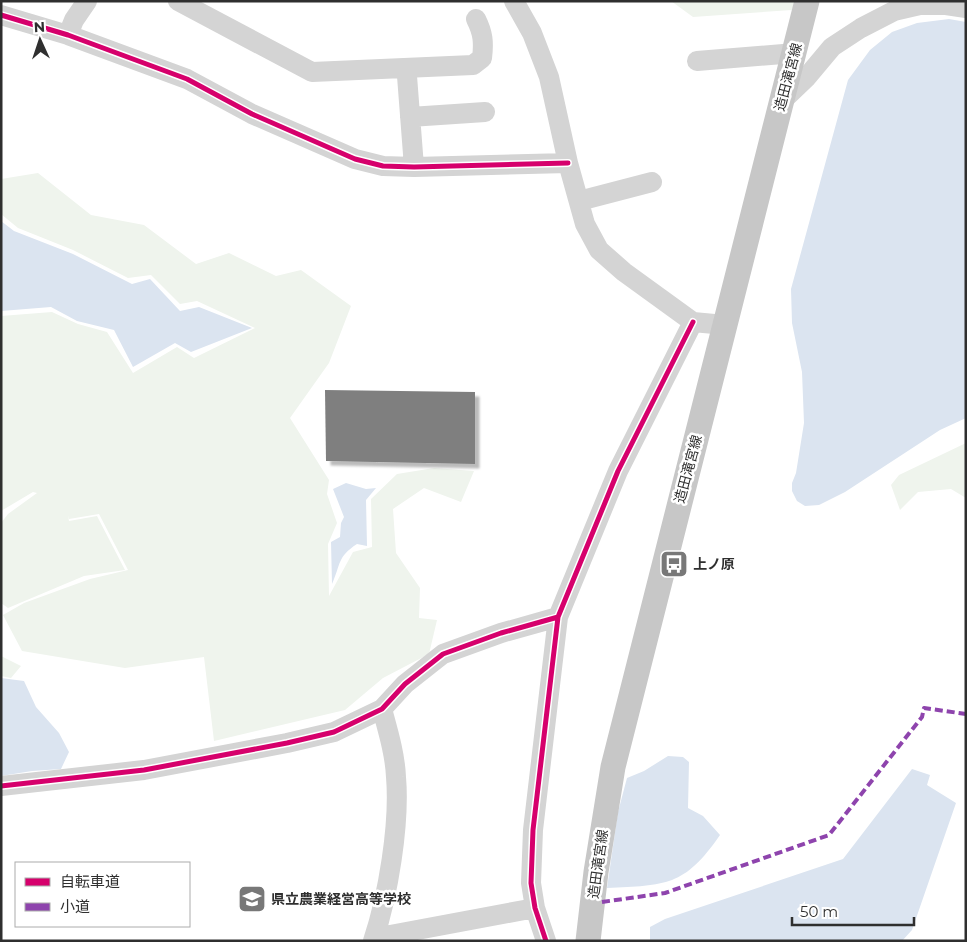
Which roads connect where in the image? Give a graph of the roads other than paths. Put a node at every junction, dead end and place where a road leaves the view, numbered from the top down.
1 (87, 1) edge
2 (178, 1) edge
3 (514, 1) edge
4 (807, 1) edge
5 (966, 8) edge
6 (1, 15) edge
7 (476, 19) dead end
8 (68, 36) junction
9 (794, 54) junction
10 (697, 61) dead end
11 (407, 76) dead end
12 (782, 101) junction
13 (485, 112) dead end
14 (410, 117) junction
15 (568, 163) junction
16 (414, 167) junction
17 (652, 182) dead end
18 (579, 201) junction
19 (693, 322) junction
20 (725, 325) junction
21 (558, 617) junction
22 (382, 709) junction
23 (1, 786) edge
24 (535, 908) junction
25 (373, 939) edge
26 (546, 941) edge
27 (588, 941) edge

1 - 8 street
2 - 7 street
3 - 15 street
4 - 9 main road, 造田滝宮線
5 - 12 street
6 - 8 street
8 - 16 street
9 - 10 street
9 - 12 main road, 造田滝宮線
11 - 14 street
12 - 20 main road, 造田滝宮線
13 - 14 street
14 - 16 street
15 - 16 street
15 - 18 street
17 - 18 street
18 - 19 street
19 - 20 street
19 - 21 street
20 - 27 main road, 造田滝宮線
21 - 22 street
21 - 24 street
22 - 23 street
22 - 25 street
24 - 25 street
24 - 26 street

